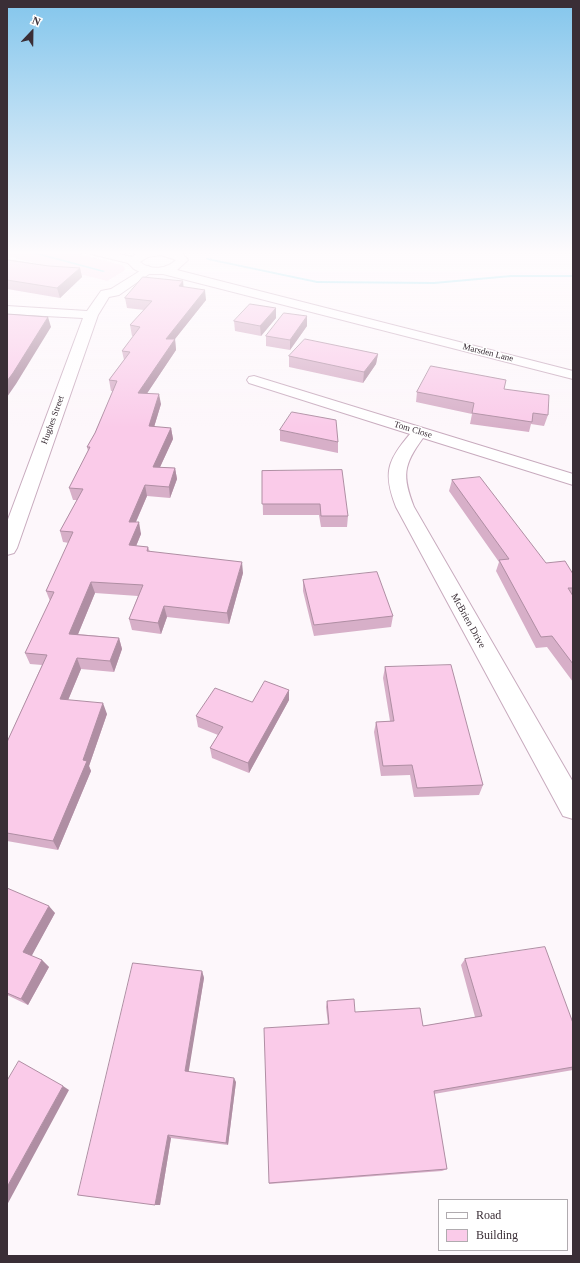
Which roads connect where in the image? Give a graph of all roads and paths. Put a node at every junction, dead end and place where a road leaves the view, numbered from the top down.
1 (7, 310) edge
2 (94, 310) edge
3 (322, 310) edge
4 (91, 315) junction
5 (573, 375) edge
6 (254, 380) dead end
7 (420, 432) junction
8 (573, 480) edge
9 (7, 548) edge
10 (573, 807) edge

1 - 4 street
2 - 4 street, Hughes Street
3 - 5 street, Marsden Lane
4 - 9 street, Hughes Street
6 - 7 street, Tom Close
7 - 8 street, Tom Close
7 - 10 street, McBrien Drive

